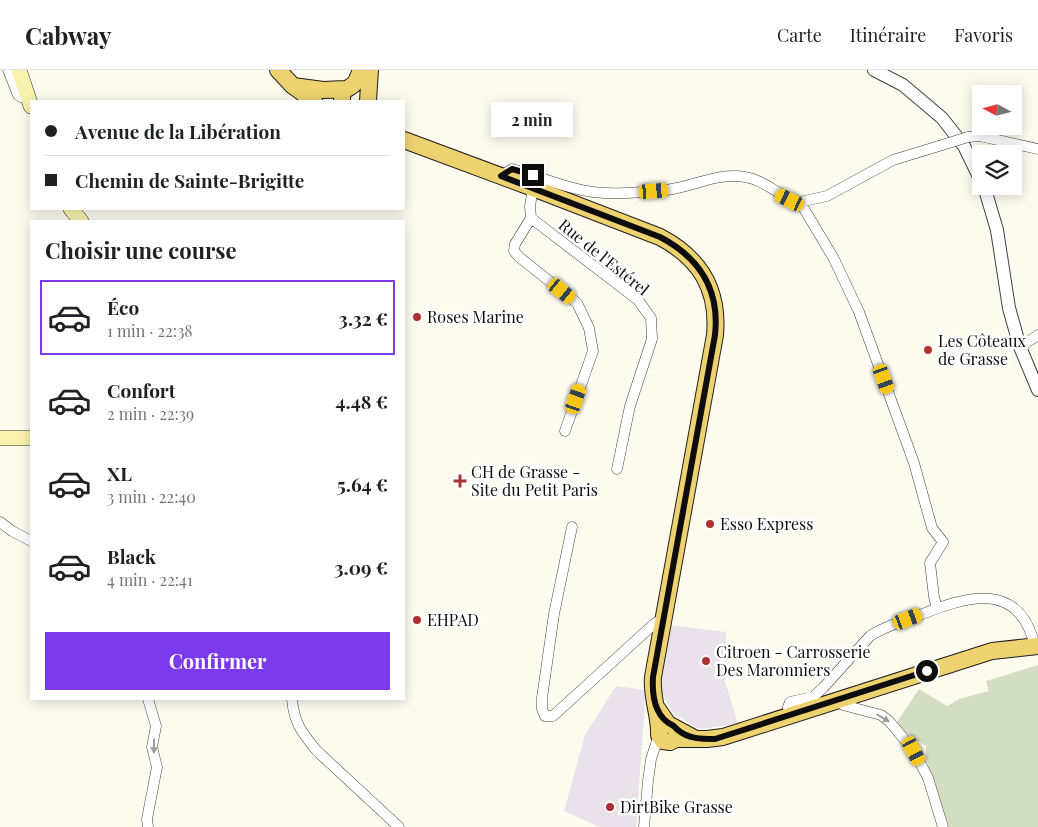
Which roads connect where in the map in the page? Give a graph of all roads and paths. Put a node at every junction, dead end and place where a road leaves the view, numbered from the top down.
1 (8, 70) edge
2 (19, 70) edge
3 (278, 70) edge
4 (362, 70) edge
5 (370, 70) edge
6 (874, 70) edge
7 (293, 86) junction
8 (347, 92) edge
9 (369, 98) edge
10 (313, 100) edge
11 (29, 101) edge
12 (405, 140) edge
13 (1038, 149) edge
14 (972, 162) edge
15 (501, 176) junction
16 (533, 188) junction
17 (987, 195) edge
18 (800, 202) junction
19 (72, 210) edge
20 (531, 218) junction
21 (80, 220) edge
22 (1038, 335) edge
23 (1020, 347) junction
24 (1038, 390) edge
25 (565, 431) dead end
26 (0, 438) edge
27 (30, 438) edge
28 (617, 469) dead end
29 (0, 522) edge
30 (572, 527) dead end
31 (30, 540) edge
32 (937, 608) junction
33 (664, 618) junction
34 (1037, 646) edge
35 (148, 700) edge
36 (292, 700) edge
37 (839, 700) junction
38 (790, 716) junction
39 (666, 736) junction
40 (148, 827) edge
41 (399, 827) edge
42 (644, 827) edge
43 (943, 827) edge

1 - 11 street
2 - 11 main road
3 - 7 main road
4 - 8 main road
5 - 9 main road
6 - 14 street
7 - 8 main road
7 - 10 main road
8 - 9 main road
12 - 15 main road
13 - 18 street, bridge
15 - 16 main road
15 - 18 street
16 - 20 street
16 - 33 main road
17 - 23 street
18 - 32 street
19 - 21 main road
20 - 25 street
20 - 28 street, Rue de l'Estérel
22 - 23 street
23 - 24 street
26 - 27 main road
29 - 31 street
30 - 33 street
32 - 34 street
32 - 38 street
33 - 39 main road
34 - 37 main road
35 -> 40 street
36 - 41 street
37 - 38 main road
37 -> 43 street
38 - 39 main road
39 - 42 street

